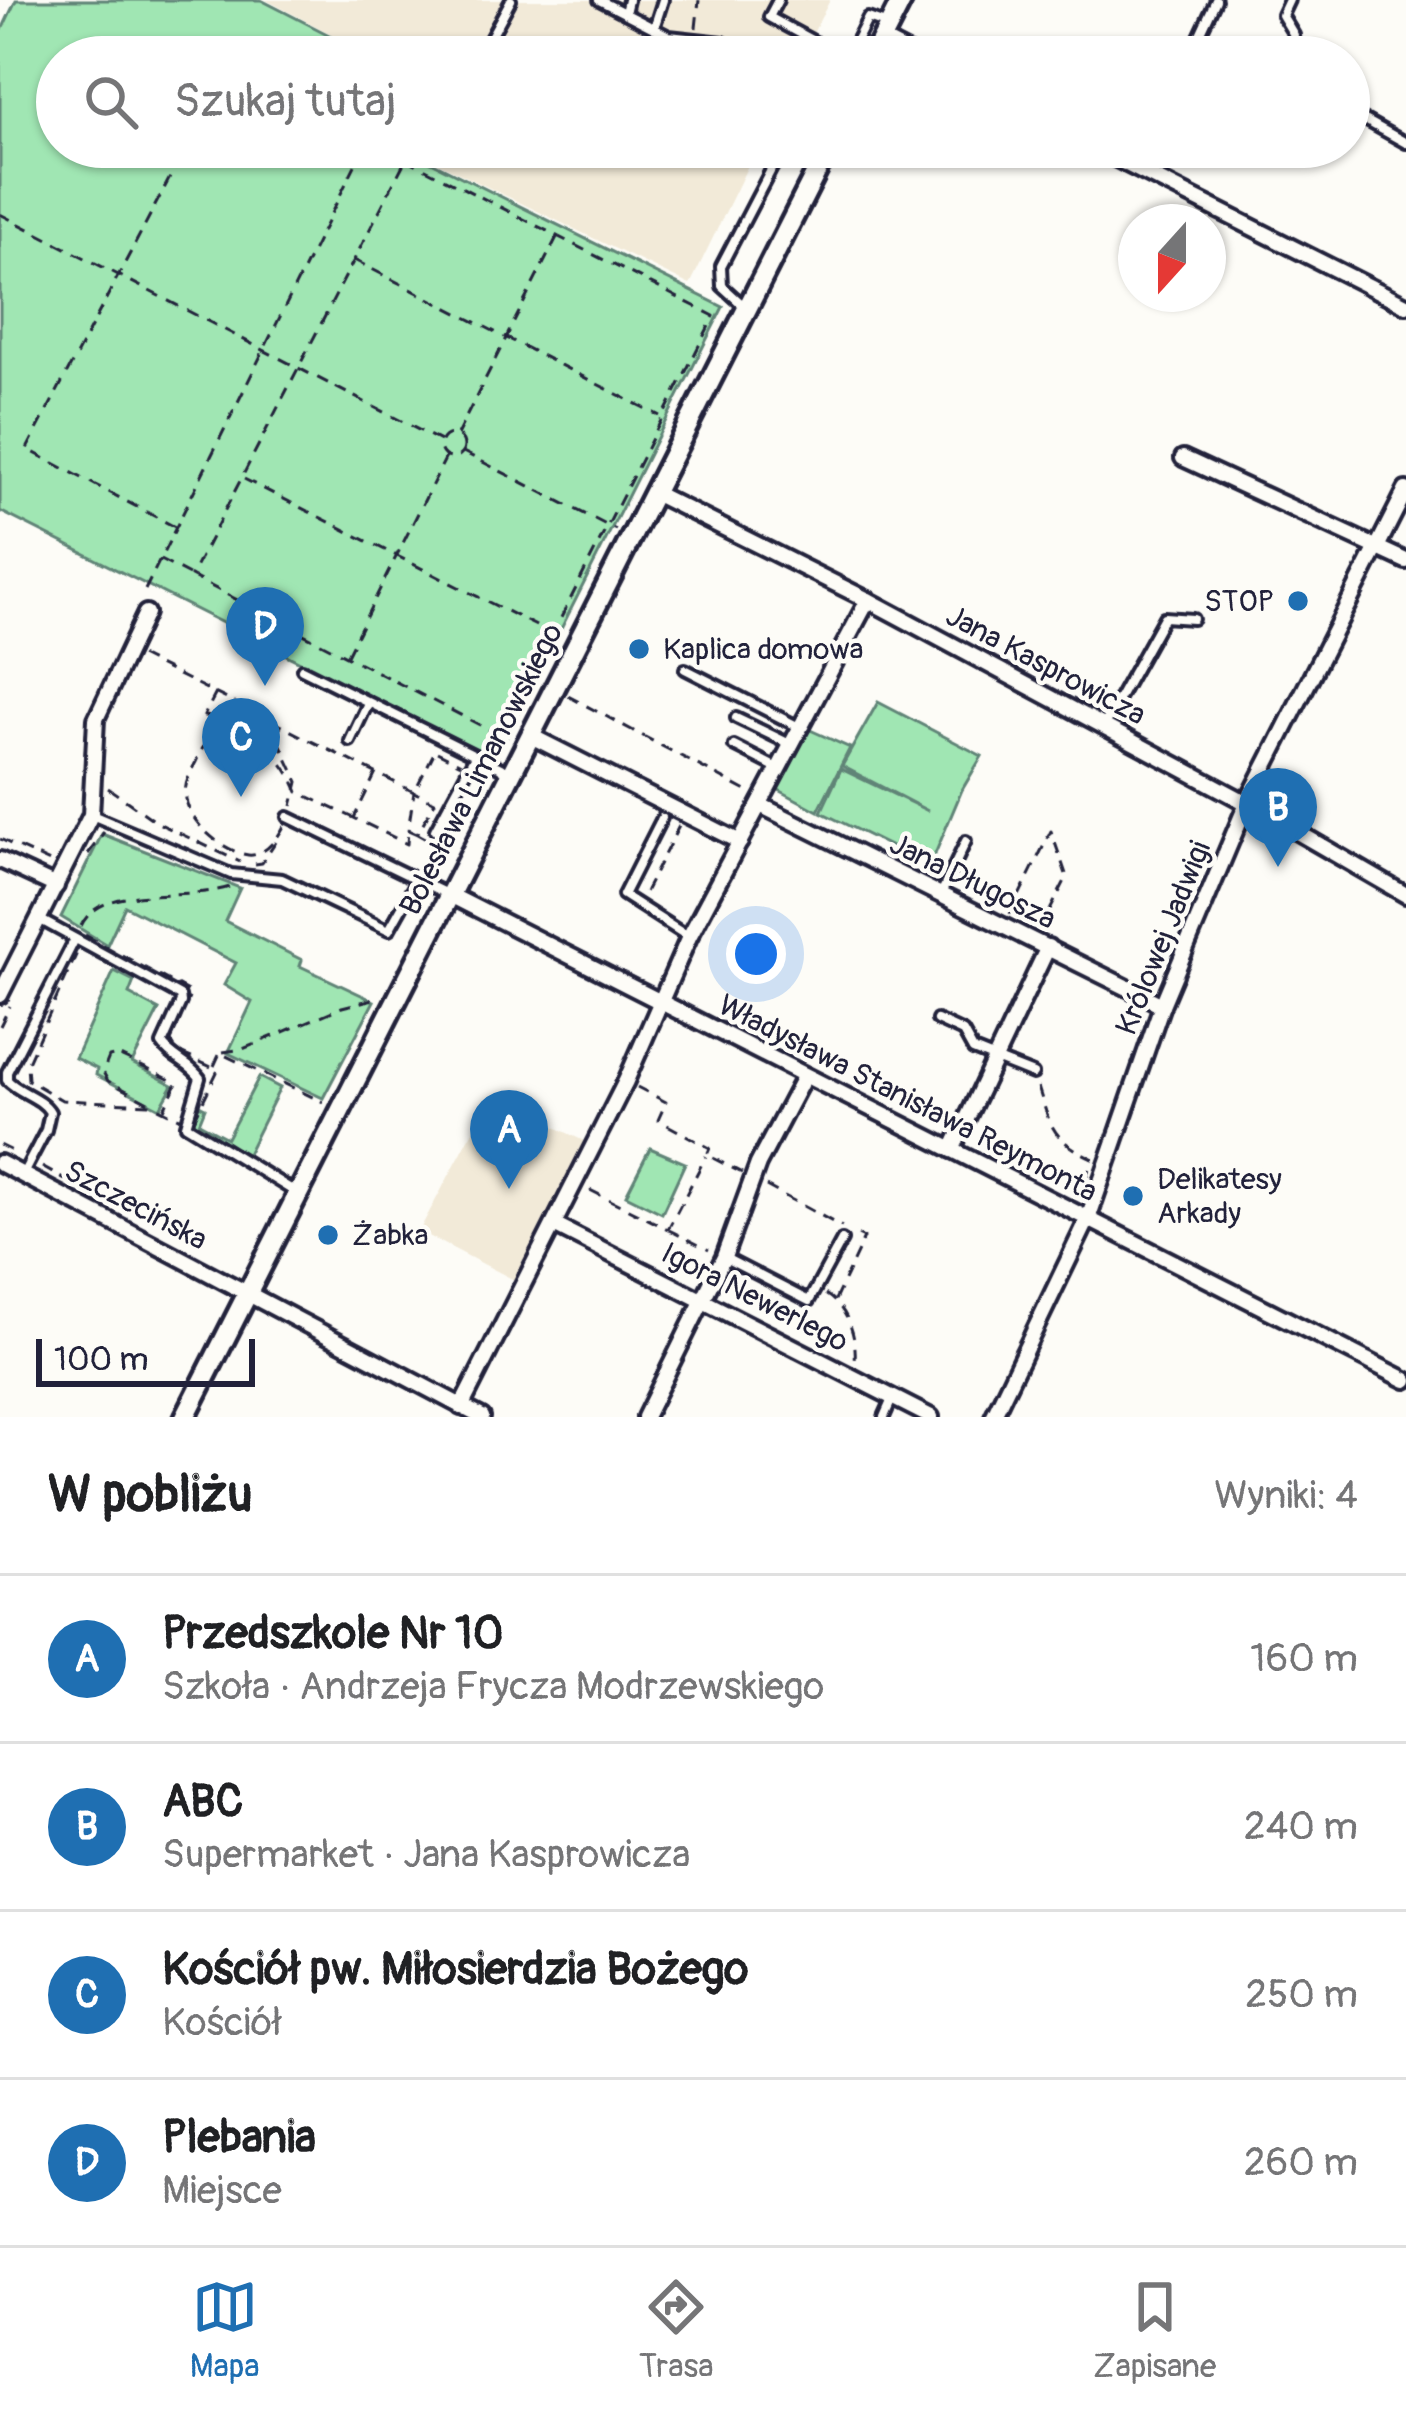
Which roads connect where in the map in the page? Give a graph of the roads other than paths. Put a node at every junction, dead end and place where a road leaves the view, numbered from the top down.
1 (511, 0) edge
2 (599, 0) edge
3 (628, 0) edge
4 (663, 0) edge
5 (778, 0) edge
6 (902, 0) edge
7 (1216, 0) edge
8 (1289, 0) edge
9 (625, 13) junction
10 (654, 28) junction
11 (492, 36) edge
12 (669, 36) edge
13 (804, 36) edge
14 (859, 36) edge
15 (878, 36) edge
16 (884, 36) edge
17 (1199, 36) edge
18 (1293, 36) edge
19 (1370, 123) edge
20 (1406, 143) edge
21 (772, 168) edge
22 (819, 168) edge
23 (1135, 168) edge
24 (1406, 305) edge
25 (748, 308) junction
26 (1183, 458) dead end
27 (1406, 490) edge
28 (654, 493) junction
29 (1376, 547) junction
30 (1406, 561) edge
31 (868, 600) junction
32 (146, 613) dead end
33 (1193, 619) dead end
34 (302, 669) dead end
35 (685, 669) dead end
36 (368, 703) junction
37 (736, 718) dead end
38 (1103, 726) junction
39 (800, 728) junction
40 (532, 736) junction
41 (350, 741) dead end
42 (791, 745) junction
43 (734, 746) dead end
44 (475, 756) junction
45 (778, 769) junction
46 (509, 778) junction
47 (761, 802) junction
48 (1247, 803) junction
49 (91, 814) junction
50 (288, 817) road end
51 (662, 818) dead end
52 (435, 830) dead end
53 (740, 842) junction
54 (966, 842) dead end
55 (0, 860) edge
56 (1406, 876) edge
57 (417, 880) junction
58 (56, 886) junction
59 (1402, 893) edge
60 (450, 895) junction
61 (940, 896) junction
62 (39, 920) junction
63 (688, 937) junction
64 (75, 939) junction
65 (1041, 944) junction
66 (0, 995) edge
67 (662, 1004) junction
68 (1162, 1005) junction
69 (937, 1020) dead end
70 (996, 1059) junction
71 (1033, 1074) road end
72 (804, 1077) junction
73 (952, 1150) junction
74 (0, 1163) edge
75 (22, 1175) junction
76 (298, 1194) junction
77 (1088, 1219) junction
78 (554, 1225) junction
79 (842, 1240) dead end
80 (724, 1257) junction
81 (247, 1295) junction
82 (705, 1301) junction
83 (1406, 1380) edge
84 (893, 1397) junction
85 (461, 1406) junction
86 (184, 1417) edge
87 (482, 1417) edge
88 (645, 1417) edge
89 (884, 1417) edge
90 (932, 1417) edge
91 (993, 1417) edge

1 - 11 lane
2 - 9 lane
3 - 9 lane
4 - 10 lane
5 - 13 lane
6 - 16 street
7 - 17 lane
8 - 18 lane
9 - 10 lane
10 - 12 lane
14 - 15 lane
19 - 20 lane
21 - 25 lane
22 - 25 street, Bolesława Limanowskiego
23 - 24 street
25 - 28 street, Bolesława Limanowskiego
26 - 29 street
27 - 29 street, Królowej Jadwigi
28 - 31 street, Jana Kasprowicza
28 - 40 street, Bolesława Limanowskiego
29 - 30 street
29 - 48 street, Królowej Jadwigi
31 - 38 street, Jana Kasprowicza
31 - 39 street
32 - 49 street
33 - 38 lane
34 - 36 lane
35 - 39 lane
36 - 41 lane
36 - 44 lane
37 - 42 lane
38 - 48 street, Jana Kasprowicza
39 - 42 street
40 - 46 street, Bolesława Limanowskiego
40 - 53 street
42 - 45 street
43 - 45 lane
44 - 46 lane
44 - 52 lane
45 - 47 street
46 - 60 street, Bolesława Limanowskiego
47 - 53 street
47 - 61 street, Jana Długosza
48 - 59 street, Jana Kasprowicza
48 - 68 street, Królowej Jadwigi
49 - 57 lane
49 - 58 street
50 - 57 lane
51 - 63 lane
53 - 63 street
54 - 61 lane
55 - 58 street
56 - 59 lane
57 - 60 lane
58 - 62 street
60 - 67 street, Władysława Stanisława Reymonta
60 - 76 street, Bolesława Limanowskiego
61 - 65 street, Jana Długosza
62 - 64 lane
62 - 66 street
63 - 67 street
64 - 75 lane
64 - 76 lane
65 - 68 street, Jana Długosza
65 - 70 street
67 - 72 street, Władysława Stanisława Reymonta
67 - 78 street
68 - 77 street, Królowej Jadwigi
69 - 70 lane
70 - 71 lane
70 - 73 street
72 - 73 street, Władysława Stanisława Reymonta
72 - 80 street
73 - 77 street, Władysława Stanisława Reymonta
74 - 75 street, Szczecińska
75 - 81 street, Szczecińska
76 - 81 street, Bolesława Limanowskiego
77 - 83 street, Władysława Stanisława Reymonta
77 - 91 street, Królowej Jadwigi
78 - 82 street, Igora Newerlego
78 - 85 street
79 - 80 lane
80 - 82 street
81 - 85 street, Szczecińska
81 - 86 street, Bolesława Limanowskiego
82 - 84 street, Igora Newerlego
82 - 88 street
84 - 89 lane
84 - 90 street, Igora Newerlego
85 - 87 street, Szczecińska

